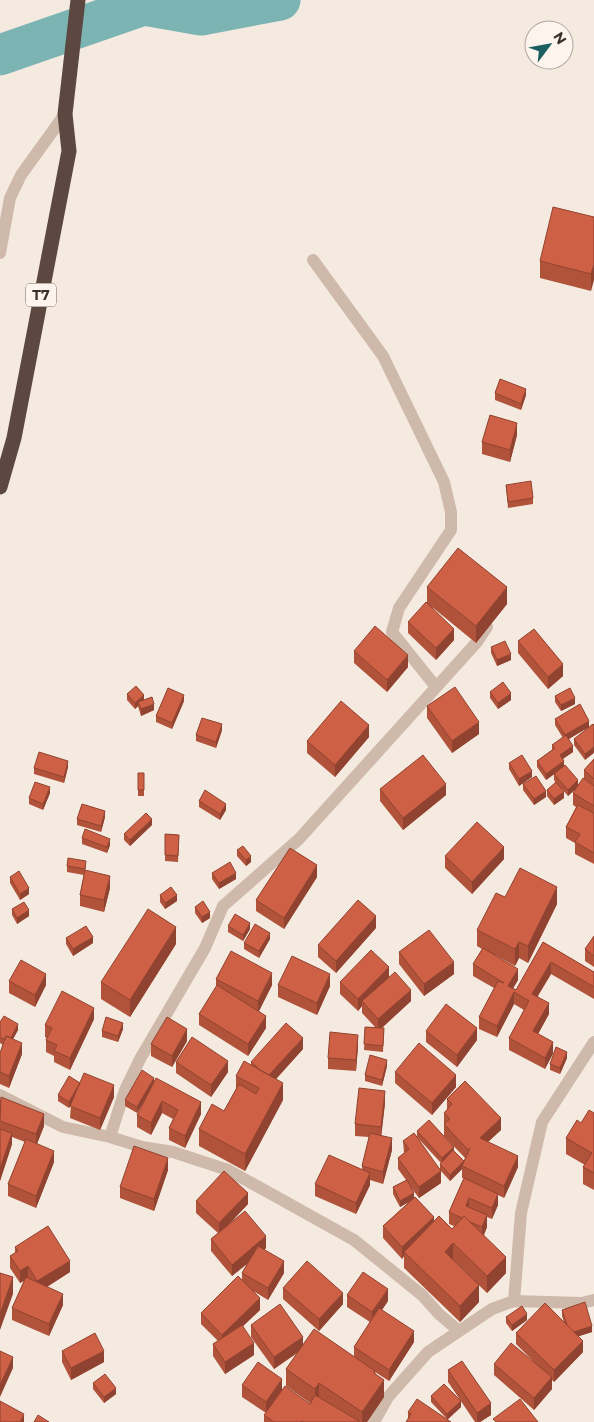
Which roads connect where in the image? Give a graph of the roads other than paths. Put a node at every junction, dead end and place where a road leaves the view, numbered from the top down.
1 (78, 0) edge
2 (66, 108) junction
3 (0, 253) edge
4 (313, 260) dead end
5 (0, 487) edge
6 (493, 618) edge
7 (436, 687) junction
8 (594, 1042) edge
9 (0, 1096) edge
10 (110, 1137) junction
11 (594, 1300) edge
12 (514, 1301) junction
13 (459, 1331) junction
14 (374, 1422) edge

1 - 2 highway, T7
2 - 3 street
2 - 5 highway, T7
4 - 7 street
6 - 7 street
7 - 10 street
8 - 12 street
9 - 10 street
10 - 13 street
11 - 12 street
12 - 13 street
13 - 14 street

